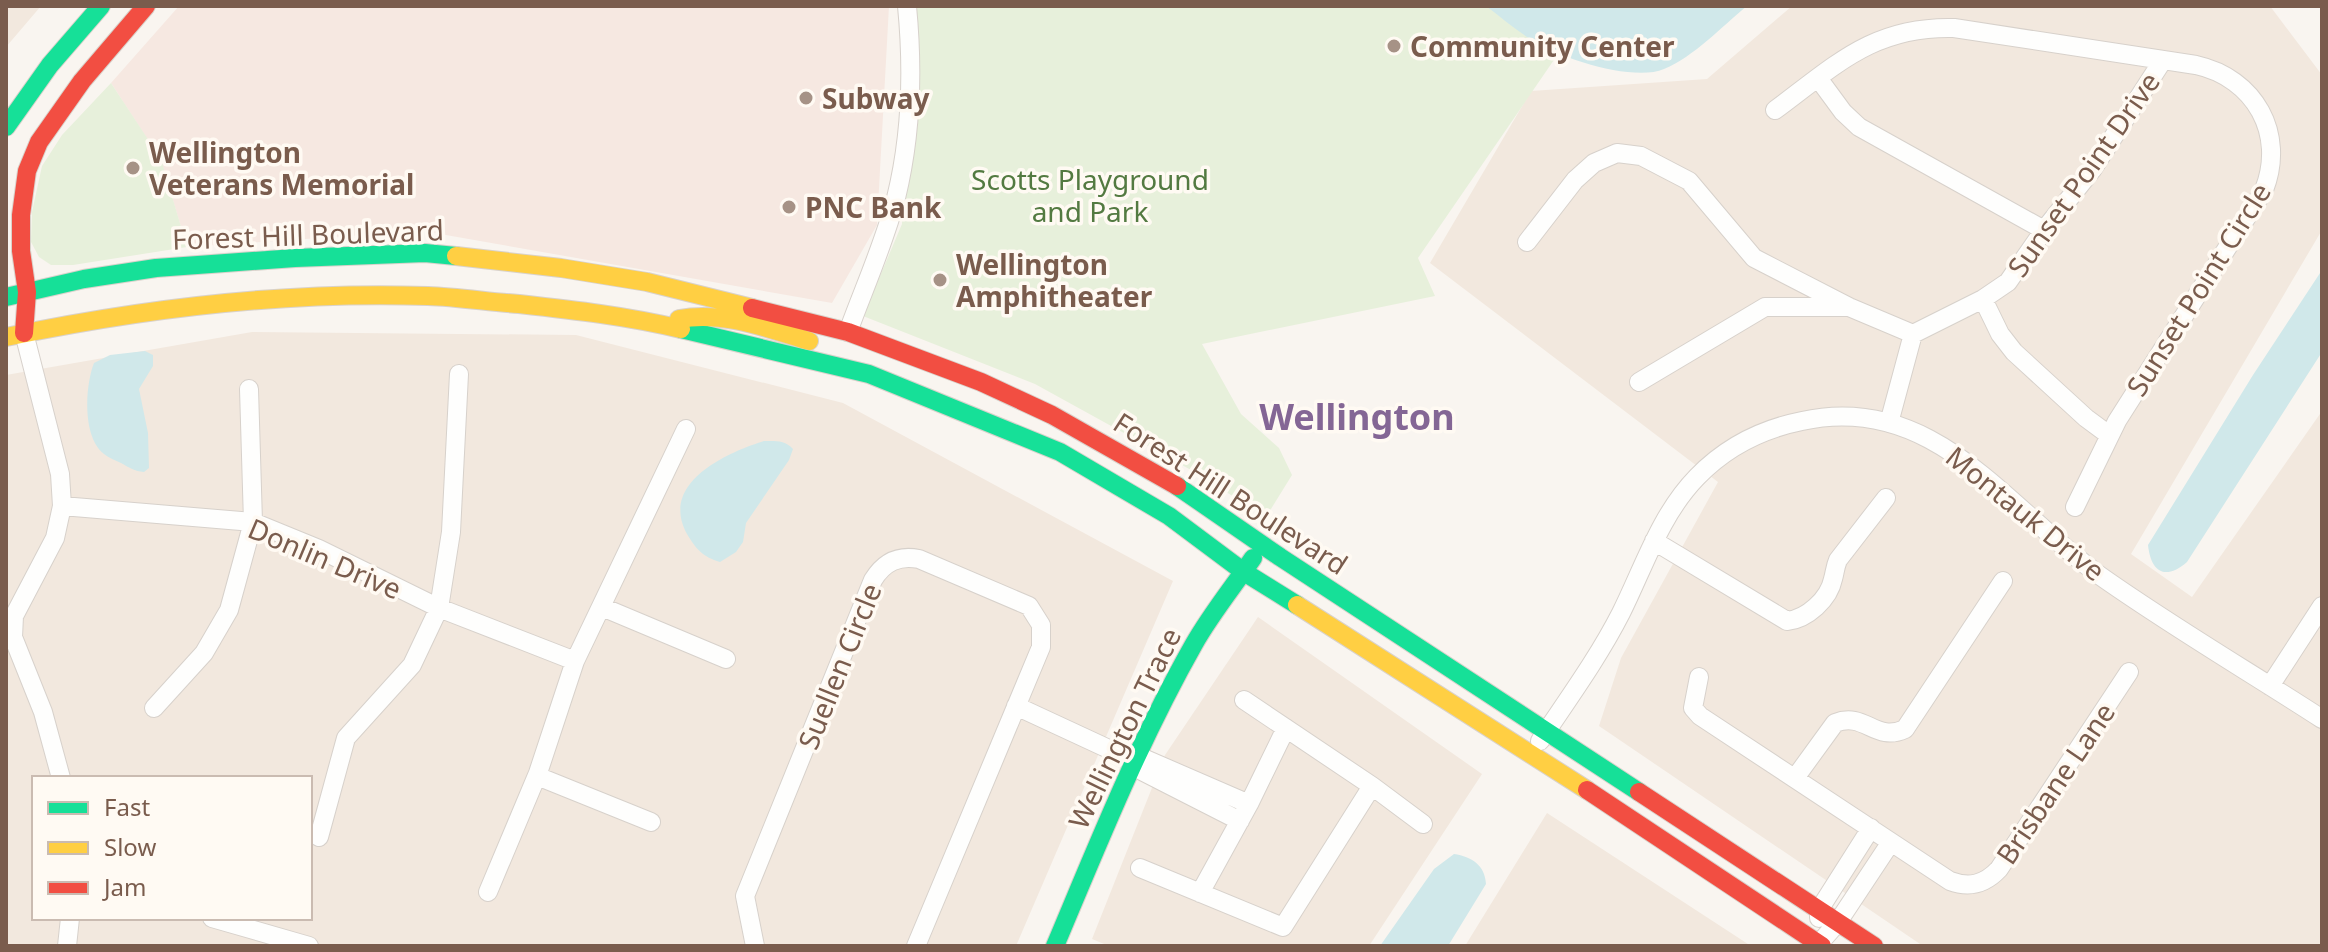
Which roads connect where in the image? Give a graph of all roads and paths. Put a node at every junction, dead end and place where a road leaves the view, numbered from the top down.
1 (101, 6) edge
2 (146, 6) edge
3 (907, 6) edge
4 (2163, 60) junction
5 (50, 65) junction
6 (1818, 78) junction
7 (6, 104) edge
8 (1775, 110) dead end
9 (6, 127) edge
10 (2044, 230) junction
11 (1527, 242) dead end
12 (27, 292) junction
13 (6, 297) edge
14 (1983, 299) junction
15 (6, 307) edge
16 (1849, 307) junction
17 (665, 325) junction
18 (848, 332) junction
19 (1913, 334) junction
20 (15, 335) edge
21 (459, 374) dead end
22 (1639, 382) dead end
23 (249, 389) dead end
24 (1889, 423) junction
25 (686, 429) dead end
26 (2109, 435) junction
27 (1886, 498) dead end
28 (62, 506) junction
29 (2075, 507) dead end
30 (253, 522) junction
31 (1654, 541) junction
32 (1262, 544) junction
33 (1244, 572) junction
34 (2003, 581) dead end
35 (13, 600) edge
36 (2322, 606) edge
37 (602, 607) junction
38 (439, 608) junction
39 (726, 659) dead end
40 (575, 661) junction
41 (2129, 672) dead end
42 (1699, 677) dead end
43 (2270, 686) junction
44 (1244, 700) dead end
45 (1016, 706) junction
46 (154, 708) dead end
47 (2322, 719) edge
48 (1286, 728) junction
49 (1547, 731) junction
50 (1532, 753) junction
51 (1134, 760) junction
52 (60, 776) edge
53 (537, 776) junction
54 (1795, 778) junction
55 (1372, 786) junction
56 (1245, 813) junction
57 (651, 822) dead end
58 (1423, 824) dead end
59 (1871, 828) junction
60 (319, 837) dead end
61 (1891, 842) junction
62 (1140, 868) dead end
63 (488, 892) dead end
64 (1200, 893) junction
65 (1819, 910) junction
66 (70, 920) edge
67 (219, 920) edge
68 (1838, 922) junction
69 (1819, 945) edge
70 (67, 946) edge
71 (309, 946) edge
72 (755, 946) edge
73 (916, 946) edge
74 (1055, 946) edge
75 (1874, 946) edge

1 - 5 main road
2 - 12 main road
3 - 18 street
4 - 6 street, Sunset Point Circle
4 - 10 street, Sunset Point Drive
4 - 26 street, Sunset Point Circle
5 - 7 main road
5 - 9 main road
6 - 8 street, Sunset Point Circle
6 - 10 street
10 - 14 street, Sunset Point Drive
11 - 16 street
12 - 13 main road, Forest Hill Boulevard
12 - 18 main road, Forest Hill Boulevard
12 - 20 main road
14 - 19 street, Sunset Point Drive
14 - 26 street
15 - 20 main road
16 - 19 street
16 - 22 street
17 - 18 main road
17 - 20 main road, Forest Hill Boulevard
17 - 33 main road, Forest Hill Boulevard
18 - 32 main road, Forest Hill Boulevard
19 - 24 street
20 - 28 street
21 - 38 street
23 - 30 street
24 - 31 street, Montauk Drive
24 - 43 street, Montauk Drive
25 - 37 street
26 - 29 street, Sunset Point Circle
27 - 31 street
28 - 30 street, Donlin Drive
28 - 35 street
30 - 38 street, Donlin Drive
30 - 46 street
31 - 49 street, Montauk Drive
32 - 33 main road, Wellington Trace
32 - 49 main road, Forest Hill Boulevard
33 - 50 main road, Forest Hill Boulevard
33 - 51 main road, Wellington Trace
34 - 54 street
35 - 52 street
36 - 43 street
37 - 39 street
37 - 40 street
38 - 40 street, Donlin Drive
38 - 60 street
40 - 53 street
41 - 61 street, Brisbane Lane
42 - 54 street, Brisbane Lane
43 - 47 street, Montauk Drive
44 - 48 street
45 - 51 street
45 - 72 street, Suellen Circle
45 - 73 street, Suellen Circle
48 - 55 street
48 - 56 street
49 - 50 street, Montauk Drive
49 - 65 main road, Forest Hill Boulevard
50 - 69 main road, Forest Hill Boulevard
51 - 56 street
51 - 74 main road, Wellington Trace
53 - 57 street
53 - 63 street
54 - 59 street, Brisbane Lane
55 - 58 street
55 - 64 street
56 - 64 street
59 - 61 street, Brisbane Lane
59 - 65 street
61 - 68 street
62 - 64 street
65 - 68 main road, Forest Hill Boulevard
65 - 69 street
66 - 70 street
67 - 71 street
68 - 69 street
68 - 75 main road, Forest Hill Boulevard

